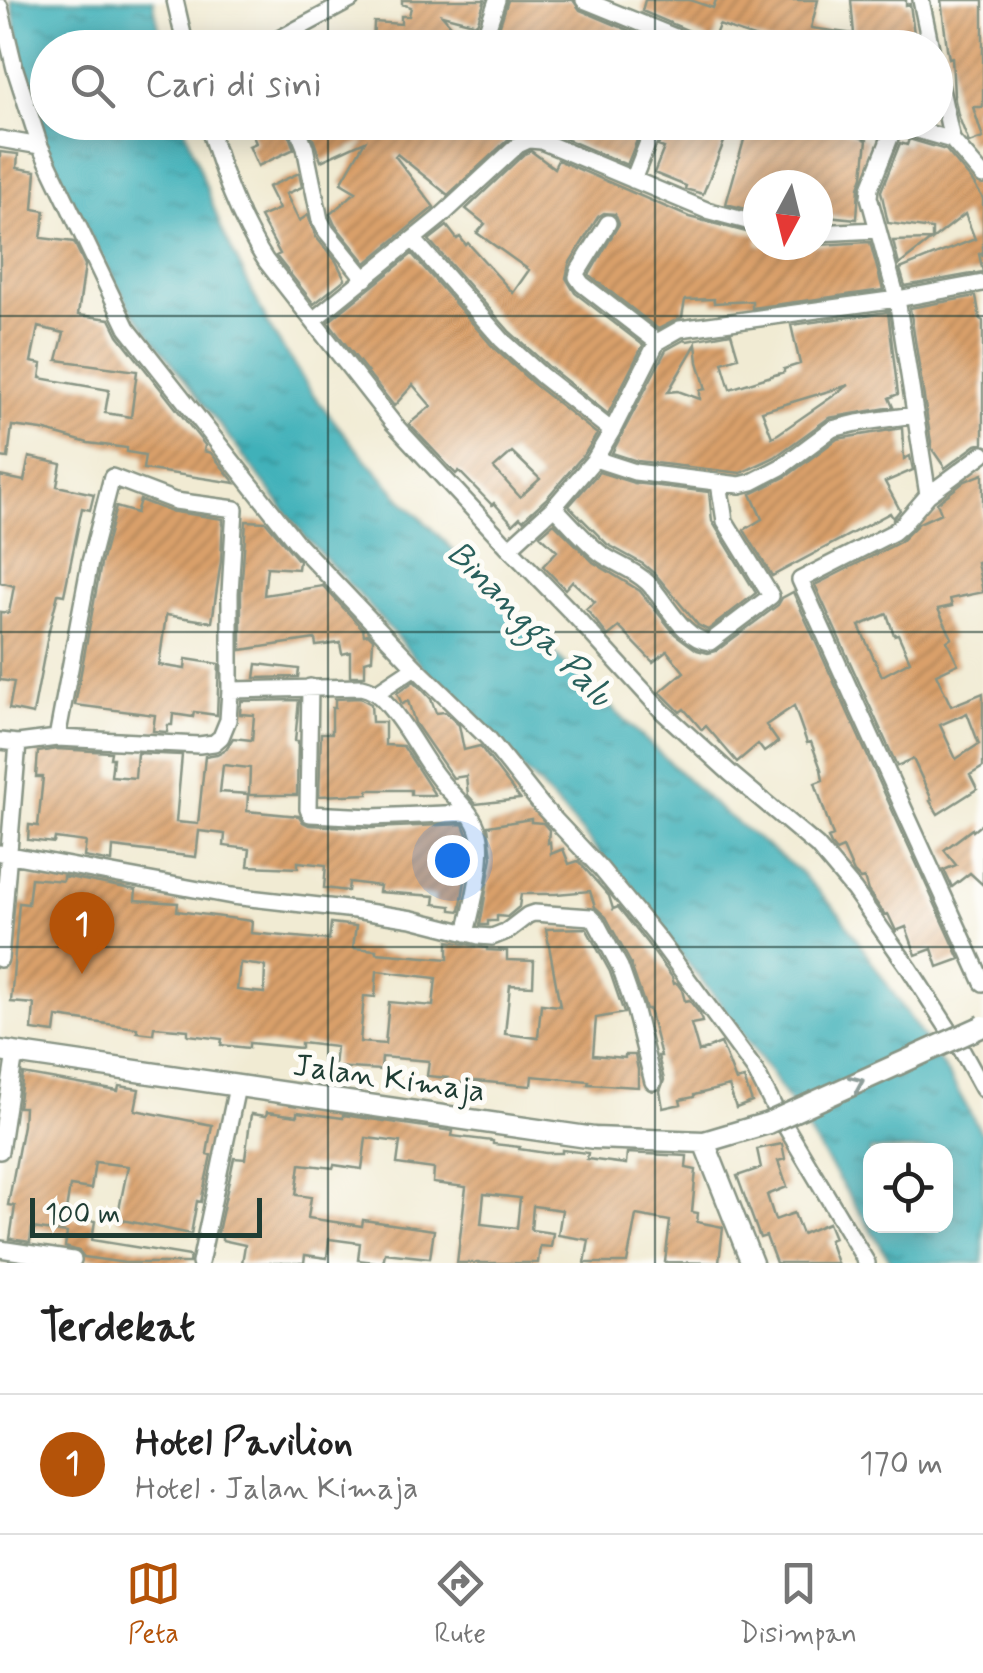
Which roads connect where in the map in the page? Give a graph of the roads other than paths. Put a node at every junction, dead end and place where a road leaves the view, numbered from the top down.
1 (175, 0) edge
2 (351, 0) edge
3 (496, 0) edge
4 (584, 0) edge
5 (921, 0) edge
6 (0, 6) edge
7 (488, 27) dead end
8 (182, 30) edge
9 (295, 30) edge
10 (654, 30) edge
11 (928, 30) edge
12 (30, 115) edge
13 (0, 140) edge
14 (38, 140) edge
15 (213, 140) edge
16 (302, 140) edge
17 (649, 140) edge
18 (886, 140) edge
19 (952, 140) edge
20 (40, 146) junction
21 (983, 176) edge
22 (633, 180) junction
23 (743, 220) edge
24 (608, 223) dead end
25 (878, 230) junction
26 (833, 232) edge
27 (414, 240) junction
28 (364, 278) junction
29 (983, 283) edge
30 (897, 299) junction
31 (313, 320) junction
32 (657, 342) junction
33 (914, 415) junction
34 (612, 431) junction
35 (983, 454) edge
36 (594, 459) junction
37 (719, 483) junction
38 (928, 495) junction
39 (235, 508) junction
40 (554, 508) junction
41 (272, 510) junction
42 (508, 548) junction
43 (800, 580) junction
44 (771, 596) junction
45 (416, 667) junction
46 (310, 687) junction
47 (230, 690) junction
48 (376, 693) junction
49 (57, 738) junction
50 (0, 741) edge
51 (18, 744) junction
52 (468, 813) junction
53 (4, 853) edge
54 (466, 933) junction
55 (0, 959) edge
56 (983, 983) edge
57 (983, 1026) edge
58 (8, 1052) edge
59 (653, 1082) dead end
60 (237, 1087) junction
61 (983, 1089) edge
62 (704, 1142) junction
63 (0, 1152) edge
64 (0, 1249) edge
65 (73, 1260) dead end
66 (200, 1263) edge
67 (752, 1263) edge
68 (868, 1263) edge

1 - 8 street
2 - 9 street
3 - 7 street
4 - 10 street
5 - 11 street
6 - 12 street
13 - 20 street
14 - 20 street
15 - 31 street
16 - 28 street
17 - 22 street
18 - 25 street
19 - 21 street
20 - 41 street
22 - 23 street
22 - 27 street
24 - 32 street
25 - 26 street
25 - 30 street
27 - 28 street
27 - 34 street
28 - 31 street
29 - 30 street
30 - 32 street
30 - 33 street
31 - 42 street
32 - 34 street
33 - 37 street
33 - 38 street
34 - 36 street
35 - 38 street
36 - 37 street
36 - 40 street
37 - 44 street
38 - 43 street
39 - 41 street
39 - 47 street
39 - 49 street
40 - 42 street
40 - 44 street
41 - 45 street
42 - 61 street
43 - 44 street
43 - 56 street
45 - 48 street
45 - 68 street
46 - 47 street
46 - 48 street
46 - 52 street
47 - 49 street
48 - 52 street
49 - 51 street
50 - 51 street
51 - 53 street
52 - 54 street
53 - 54 street
53 - 55 street
54 - 59 street
62 -> 57 street, Jalan Kimaja, bridge
58 - 60 street, Jalan Kimaja
58 - 63 street
60 - 62 street, Jalan Kimaja
60 - 66 street
62 - 67 street
64 - 65 street

